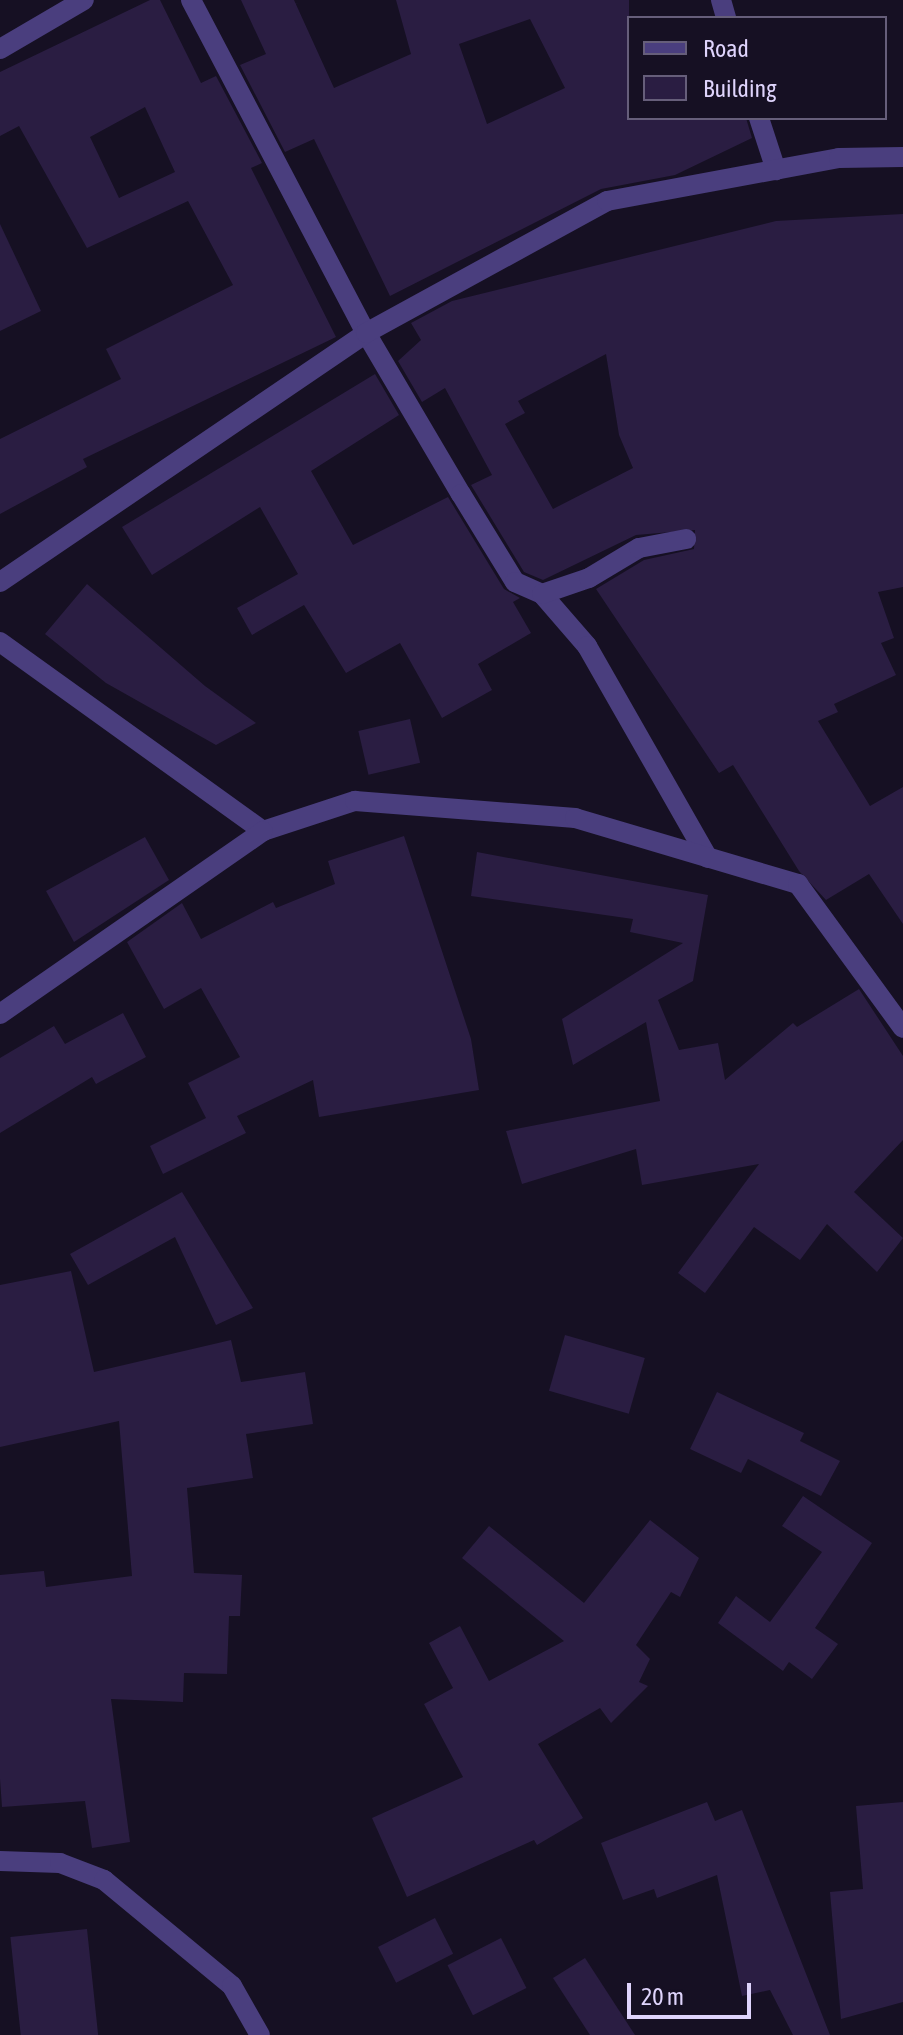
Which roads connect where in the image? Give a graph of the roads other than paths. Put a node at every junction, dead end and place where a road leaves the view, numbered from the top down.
1 (84, 0) edge
2 (191, 0) edge
3 (0, 49) edge
4 (760, 120) edge
5 (903, 157) edge
6 (776, 170) junction
7 (366, 333) junction
8 (686, 539) dead end
9 (0, 582) edge
10 (542, 594) junction
11 (0, 642) edge
12 (263, 831) junction
13 (708, 858) junction
14 (0, 1014) edge
15 (903, 1028) edge
16 (0, 1861) edge
17 (260, 2035) edge

1 - 3 street
2 - 7 street
4 - 6 street
5 - 6 street
6 - 7 street
7 - 9 street
7 - 10 street
8 - 10 street
10 - 13 street
11 - 12 street
12 - 13 street
12 - 14 street
13 - 15 street
16 - 17 street

